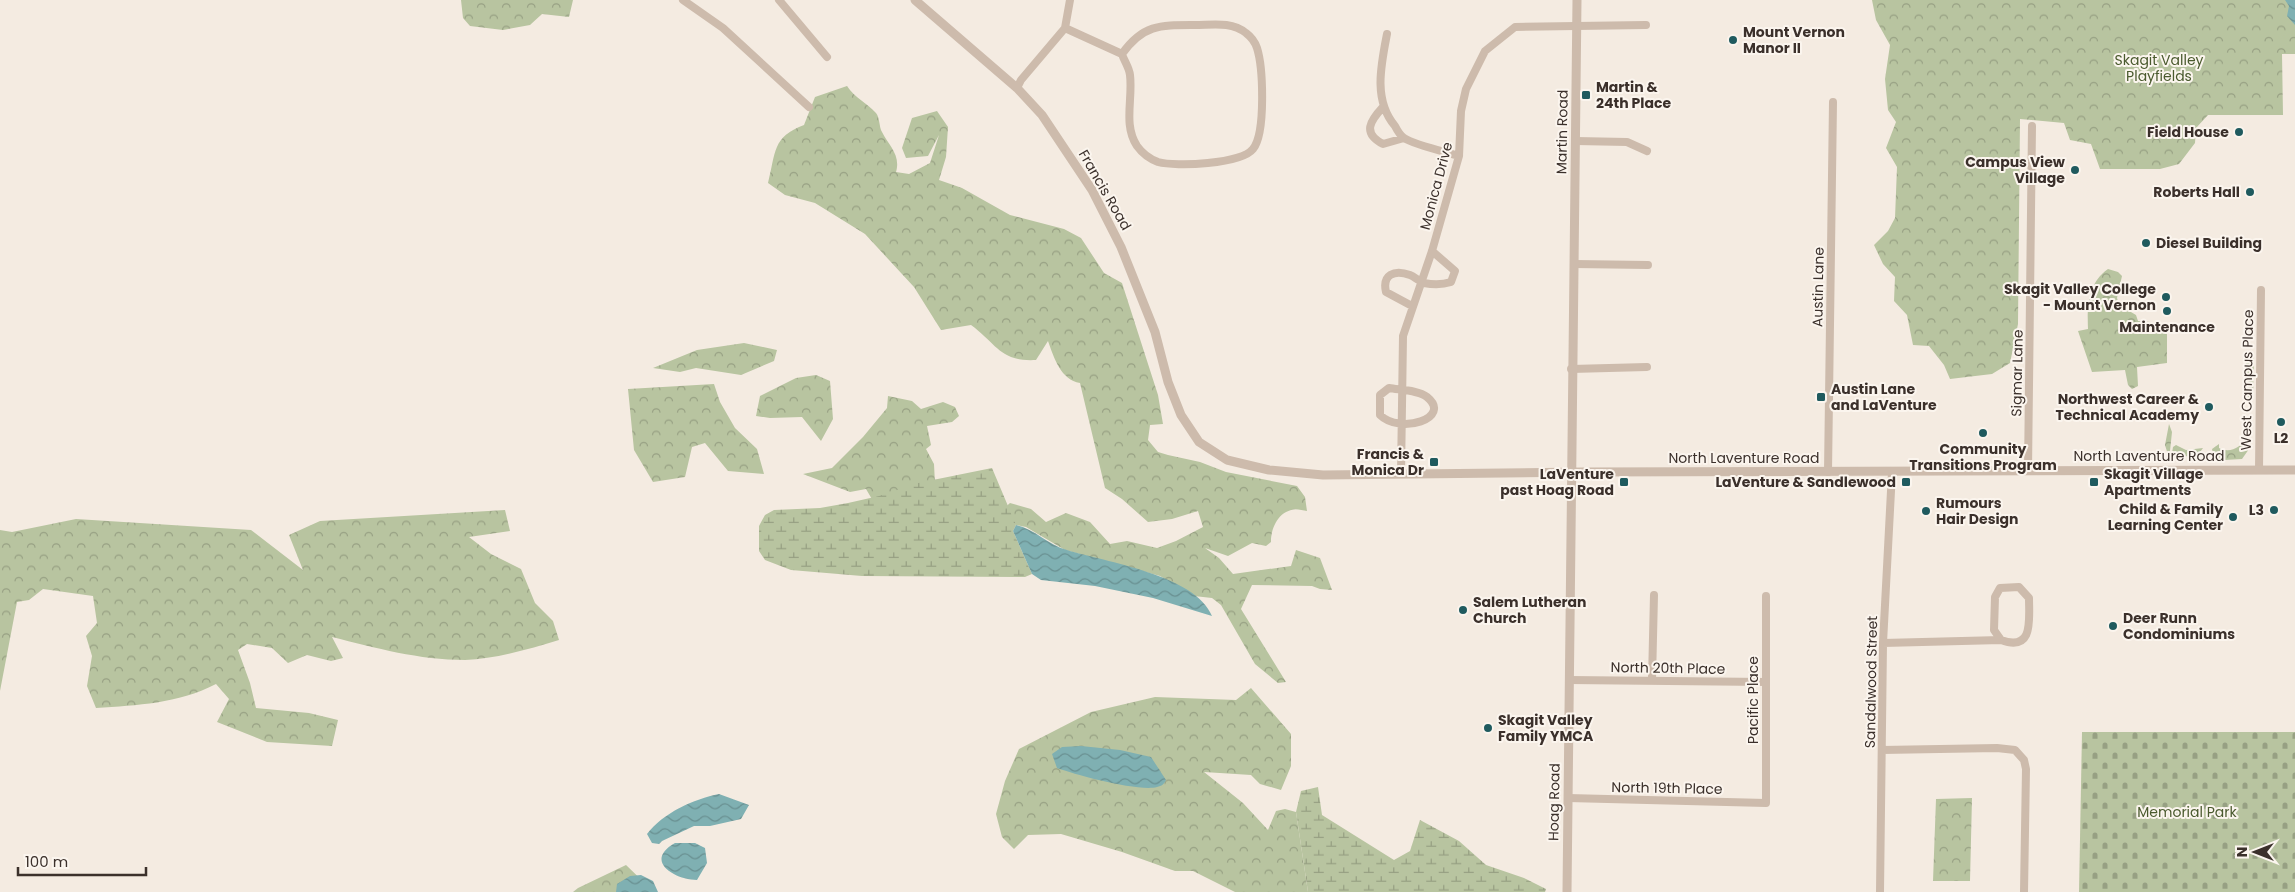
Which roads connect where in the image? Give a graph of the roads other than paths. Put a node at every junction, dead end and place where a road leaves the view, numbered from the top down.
1 (683, 0) edge
2 (779, 0) edge
3 (915, 0) edge
4 (1070, 0) edge
5 (1577, 0) edge
6 (1576, 25) junction
7 (1646, 25) dead end
8 (1065, 28) junction
9 (1387, 34) dead end
10 (1122, 54) junction
11 (827, 57) dead end
12 (1018, 88) junction
13 (1833, 102) dead end
14 (809, 106) dead end
15 (1383, 106) junction
16 (2032, 126) dead end
17 (1404, 138) junction
18 (1576, 141) junction
19 (1648, 150) dead end
20 (1459, 156) junction
21 (1432, 251) junction
22 (1574, 264) junction
23 (1648, 265) dead end
24 (1421, 282) junction
25 (2261, 290) dead end
26 (1412, 306) junction
27 (1647, 367) dead end
28 (1571, 369) junction
29 (1402, 390) junction
30 (1401, 426) junction
31 (1199, 442) joint
32 (2259, 470) junction
33 (2295, 470) edge
34 (2028, 471) junction
35 (1571, 472) junction
36 (1828, 472) junction
37 (1892, 472) junction
38 (1401, 474) junction
39 (1654, 595) dead end
40 (1766, 596) dead end
41 (2001, 640) junction
42 (1884, 643) junction
43 (1569, 680) junction
44 (1652, 680) junction
45 (1766, 682) junction
46 (1882, 750) junction
47 (1568, 798) junction
48 (1766, 803) joint
49 (1566, 892) edge
50 (1880, 892) edge
51 (2024, 892) edge

1 - 14 street
2 - 11 street
3 - 12 street, Francis Road
4 - 8 street
5 - 6 street, Martin Road
6 - 7 street, Monica Drive
6 - 18 street, Martin Road
6 - 20 street, Monica Drive
8 - 10 street
8 - 12 street
9 - 15 street
10 - 10 street
12 - 31 street, Francis Road
13 - 36 street, Austin Lane
15 - 17 street
15 - 17 street
16 - 34 street, Sigmar Lane
17 - 20 street
18 - 19 street
18 - 22 street, Martin Road
20 - 21 street, Monica Drive
21 - 24 street, Monica Drive
21 - 24 street, Monica Drive
22 - 23 street
22 - 28 street, Martin Road
24 - 26 street, Monica Drive
24 - 26 street, Monica Drive
25 - 32 street, West Campus Place
26 - 29 street, Monica Drive
27 - 28 street
28 - 35 street, Martin Road
29 - 30 street, Monica Drive
29 - 30 street
29 - 30 street
30 - 38 street, Monica Drive
31 - 38 street, North Laventure Road
32 - 33 street, North Laventure Road
32 - 34 street, North Laventure Road
34 - 37 street, North Laventure Road
35 - 36 street, North Laventure Road
35 - 38 street, North Laventure Road
35 - 43 street, Hoag Road
36 - 37 street, North Laventure Road
37 - 42 street, Sandalwood Street
39 - 44 street
40 - 45 street, Pacific Place
41 - 41 street
41 - 42 street
42 - 46 street, Sandalwood Street
43 - 44 street, North 20th Place
43 - 47 street, Hoag Road
44 - 45 street, North 20th Place
45 - 48 street, Pacific Place
46 - 50 street, Sandalwood Street
46 - 51 street
47 - 48 street, North 19th Place
47 - 49 street, Hoag Road

